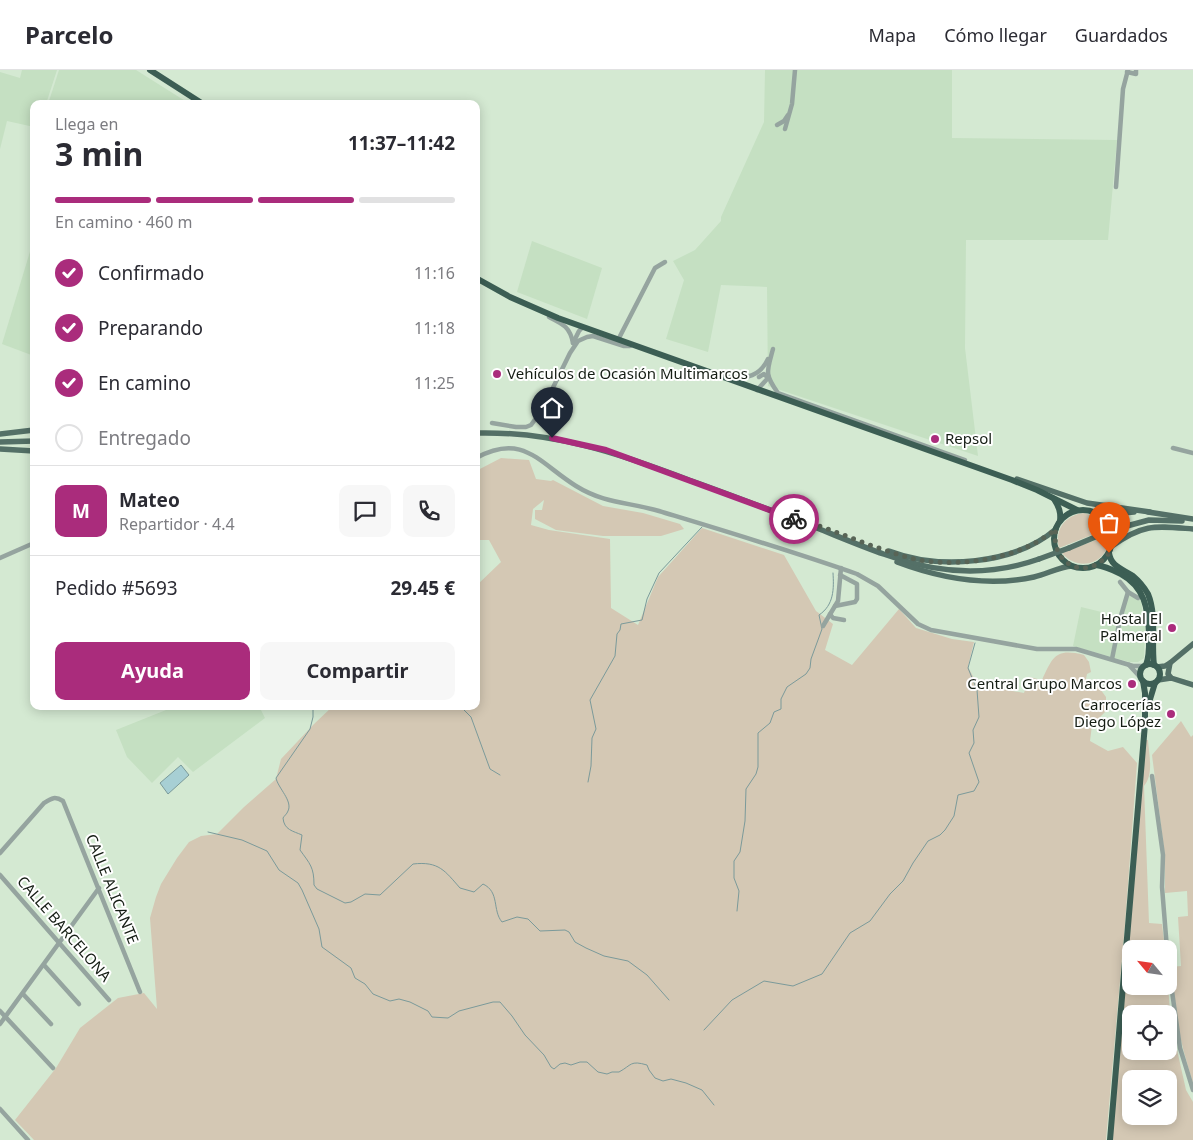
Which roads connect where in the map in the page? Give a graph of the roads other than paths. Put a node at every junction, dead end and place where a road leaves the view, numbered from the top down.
1 (150, 70) edge
2 (795, 70) edge
3 (1136, 70) edge
4 (1127, 71) edge
5 (197, 100) edge
6 (790, 112) junction
7 (777, 125) dead end
8 (785, 129) dead end
9 (1116, 187) dead end
10 (665, 262) dead end
11 (480, 280) edge
12 (522, 302) junction
13 (583, 327) junction
14 (618, 340) junction
15 (573, 343) junction
16 (632, 346) junction
17 (570, 353) junction
18 (762, 370) junction
19 (708, 372) junction
20 (758, 376) junction
21 (768, 378) junction
22 (757, 390) junction
23 (492, 423) dead end
24 (30, 430) edge
25 (480, 433) edge
26 (0, 434) edge
27 (30, 441) edge
28 (0, 442) edge
29 (1173, 448) dead end
30 (0, 449) edge
31 (30, 451) edge
32 (1193, 453) edge
33 (480, 456) edge
34 (995, 473) junction
35 (1015, 480) junction
36 (1053, 498) junction
37 (1078, 510) junction
38 (1150, 512) junction
39 (1101, 515) junction
40 (791, 518) junction
41 (1060, 521) junction
42 (1193, 521) edge
43 (1056, 529) junction
44 (1193, 529) edge
45 (838, 536) junction
46 (30, 545) edge
47 (1112, 546) junction
48 (1109, 553) junction
49 (0, 558) edge
50 (1096, 565) junction
51 (1072, 566) junction
52 (841, 568) junction
53 (840, 575) junction
54 (1120, 582) dead end
55 (1128, 592) junction
56 (1138, 598) dead end
57 (835, 606) junction
58 (830, 614) junction
59 (844, 620) dead end
60 (823, 626) dead end
61 (1193, 644) edge
62 (1112, 660) junction
63 (1128, 664) junction
64 (1170, 664) junction
65 (1145, 666) junction
66 (1156, 666) junction
67 (1171, 678) junction
68 (1141, 679) junction
69 (1157, 682) junction
70 (1193, 685) edge
71 (1144, 724) junction
72 (1152, 776) dead end
73 (0, 854) edge
74 (0, 875) edge
75 (99, 888) junction
76 (1166, 940) edge
77 (60, 942) junction
78 (44, 965) junction
79 (140, 992) dead end
80 (23, 994) junction
81 (1173, 995) edge
82 (109, 1000) dead end
83 (79, 1004) dead end
84 (0, 1011) edge
85 (5, 1017) junction
86 (0, 1024) edge
87 (51, 1024) dead end
88 (53, 1068) dead end
89 (1193, 1090) edge
90 (0, 1109) edge
91 (28, 1140) edge
92 (1110, 1140) edge

1 - 5 highway
2 - 6 street
3 - 4 street
4 - 9 street
6 - 7 street
6 - 8 street
10 - 14 street
11 - 12 highway
12 - 13 highway
12 - 15 street
13 - 14 highway
13 - 15 street
14 - 16 highway
15 - 17 street
16 - 17 street
16 - 19 highway
17 - 23 street
18 - 19 street
18 - 20 street
18 - 21 street
19 - 22 highway
20 - 21 street
20 - 22 street
21 - 22 street
21 - 34 street
22 - 34 highway
24 - 26 main road
25 - 40 main road
27 - 28 main road
29 - 32 street
30 - 31 main road
33 - 52 street
34 - 35 highway
35 - 36 highway
35 - 38 main road
36 - 37 highway
36 - 41 highway
37 - 39 highway
37 - 41 highway
38 - 39 main road
38 - 42 main road
39 - 47 highway
40 - 43 main road
40 - 45 main road
41 - 43 highway
42 - 45 main road, bridge
43 - 51 highway
44 - 47 main road
45 - 51 main road
46 - 49 street
47 - 48 highway
48 - 50 highway
48 - 66 highway
50 - 51 highway
50 - 65 highway
52 - 53 street
52 - 62 street
53 - 57 street
53 - 57 street
54 - 55 street
55 - 56 street
55 - 62 street
57 - 58 street
58 - 59 street
58 - 60 street
61 - 64 main road
62 - 63 street
63 - 65 street
63 - 68 street
64 - 66 main road
64 - 67 main road
65 - 66 highway
65 - 68 highway
66 - 69 highway
67 - 69 main road
67 - 70 main road
68 - 69 highway
68 - 71 highway
69 - 71 highway
71 - 92 highway
72 - 76 street
73 - 75 street, CALLE ALICANTE
74 - 77 street, CALLE BARCELONA
75 - 77 street
75 - 79 street, CALLE ALICANTE
77 - 78 street
77 - 82 street, CALLE BARCELONA
78 - 80 street
78 - 83 street
80 - 85 street
80 - 87 street
81 - 89 street
84 - 85 street
85 - 86 street
85 - 88 street
90 - 91 street

